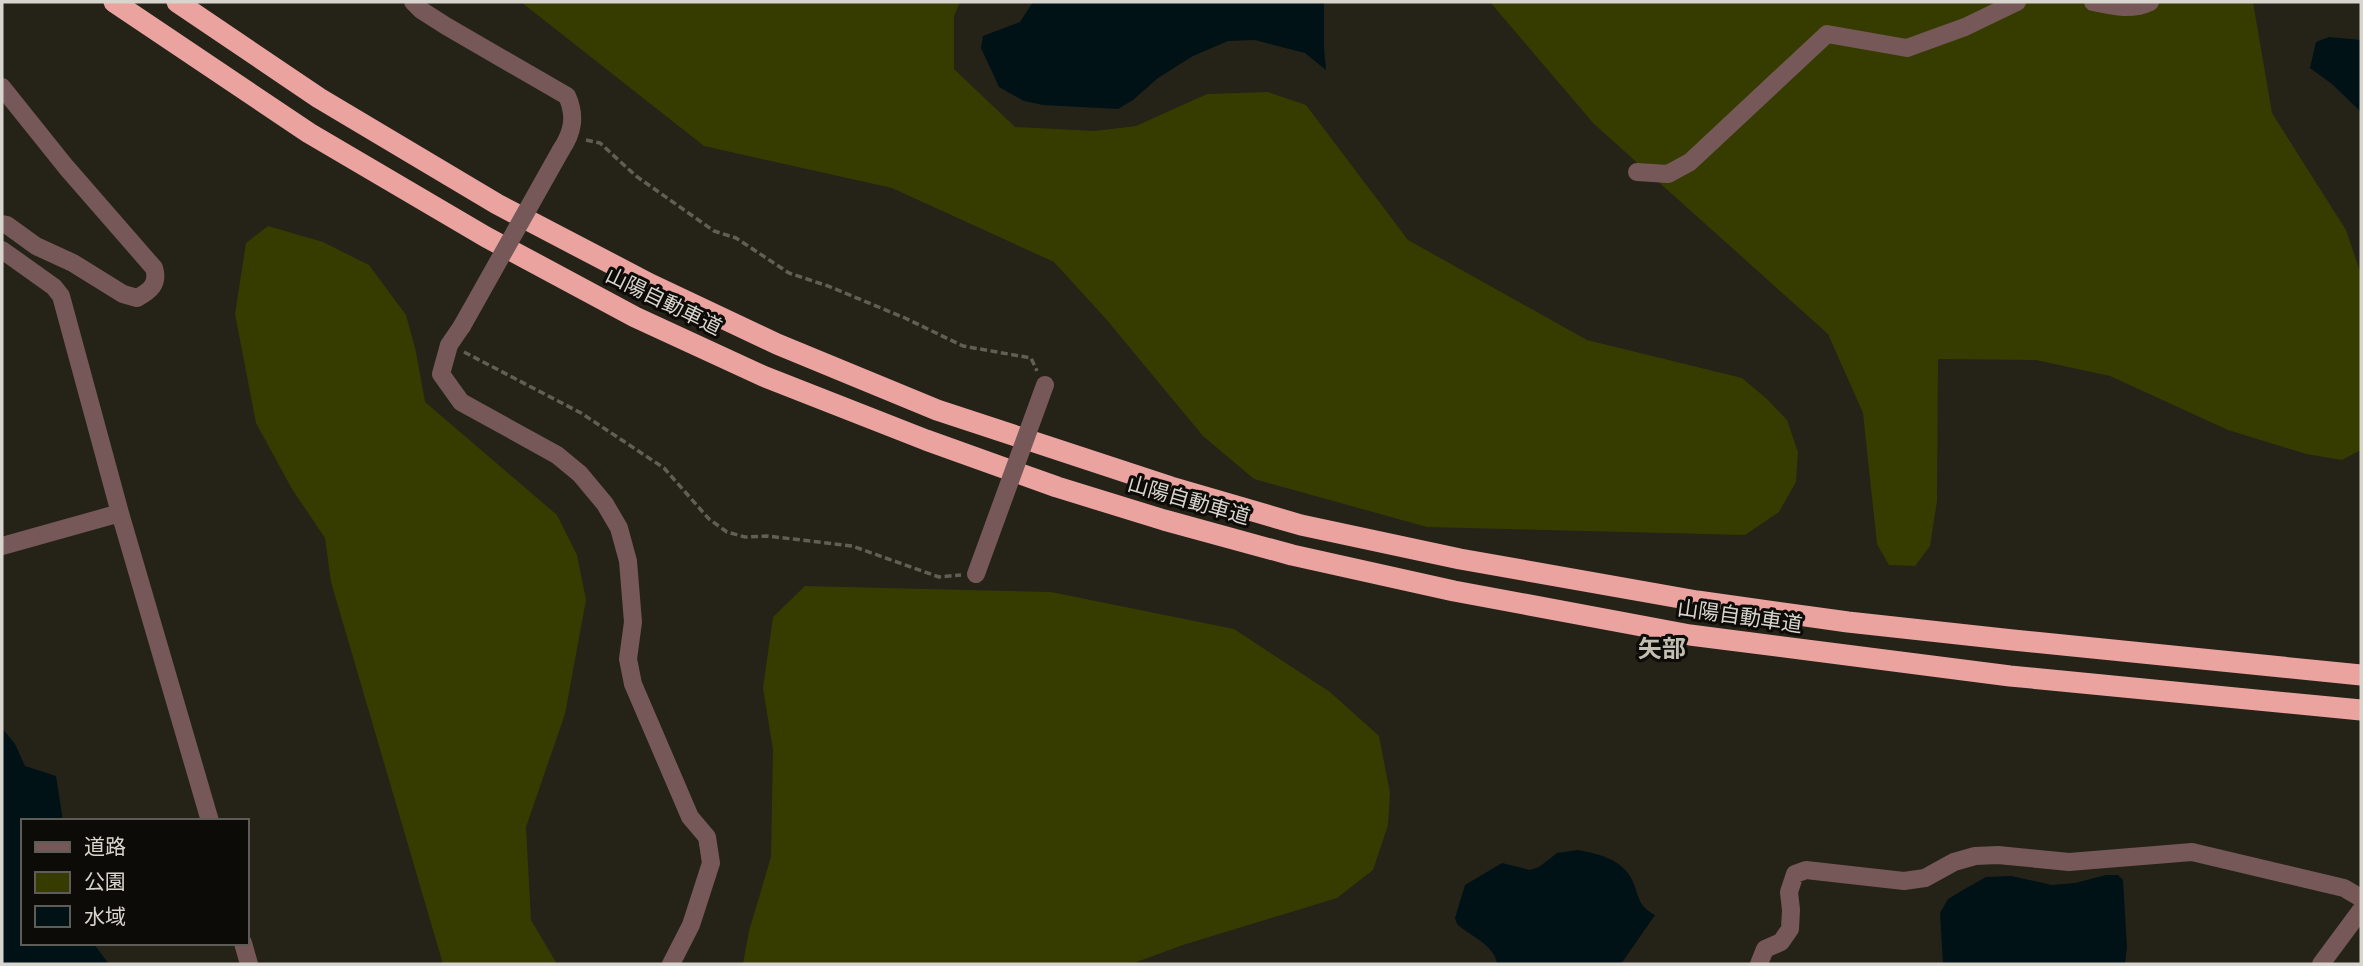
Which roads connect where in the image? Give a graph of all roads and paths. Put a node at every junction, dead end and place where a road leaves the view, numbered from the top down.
1 (114, 2) edge
2 (177, 2) edge
3 (414, 2) edge
4 (2017, 2) edge
5 (2093, 2) edge
6 (2150, 2) edge
7 (2, 87) edge
8 (565, 143) junction
9 (1637, 172) dead end
10 (2, 224) edge
11 (2, 250) edge
12 (449, 345) junction
13 (1045, 385) joint
14 (120, 513) junction
15 (2, 546) edge
16 (976, 574) joint
17 (2361, 675) edge
18 (2361, 710) edge
19 (208, 819) edge
20 (2361, 898) edge
21 (2361, 910) edge
22 (2354, 930) edge
23 (244, 945) edge
24 (249, 964) edge
25 (671, 964) edge
26 (1759, 964) edge
27 (2321, 964) edge

1 - 18 highway, 山陽自動車道
2 - 17 highway, 山陽自動車道
3 - 8 street
4 - 9 street
5 - 6 street
7 - 10 street
8 - 12 street, bridge
8 - 13 path
11 - 14 street
12 - 16 path
12 - 25 street
13 - 16 street, bridge
14 - 15 street
14 - 19 street
20 - 26 street
21 - 22 street
22 - 27 street
23 - 24 street

